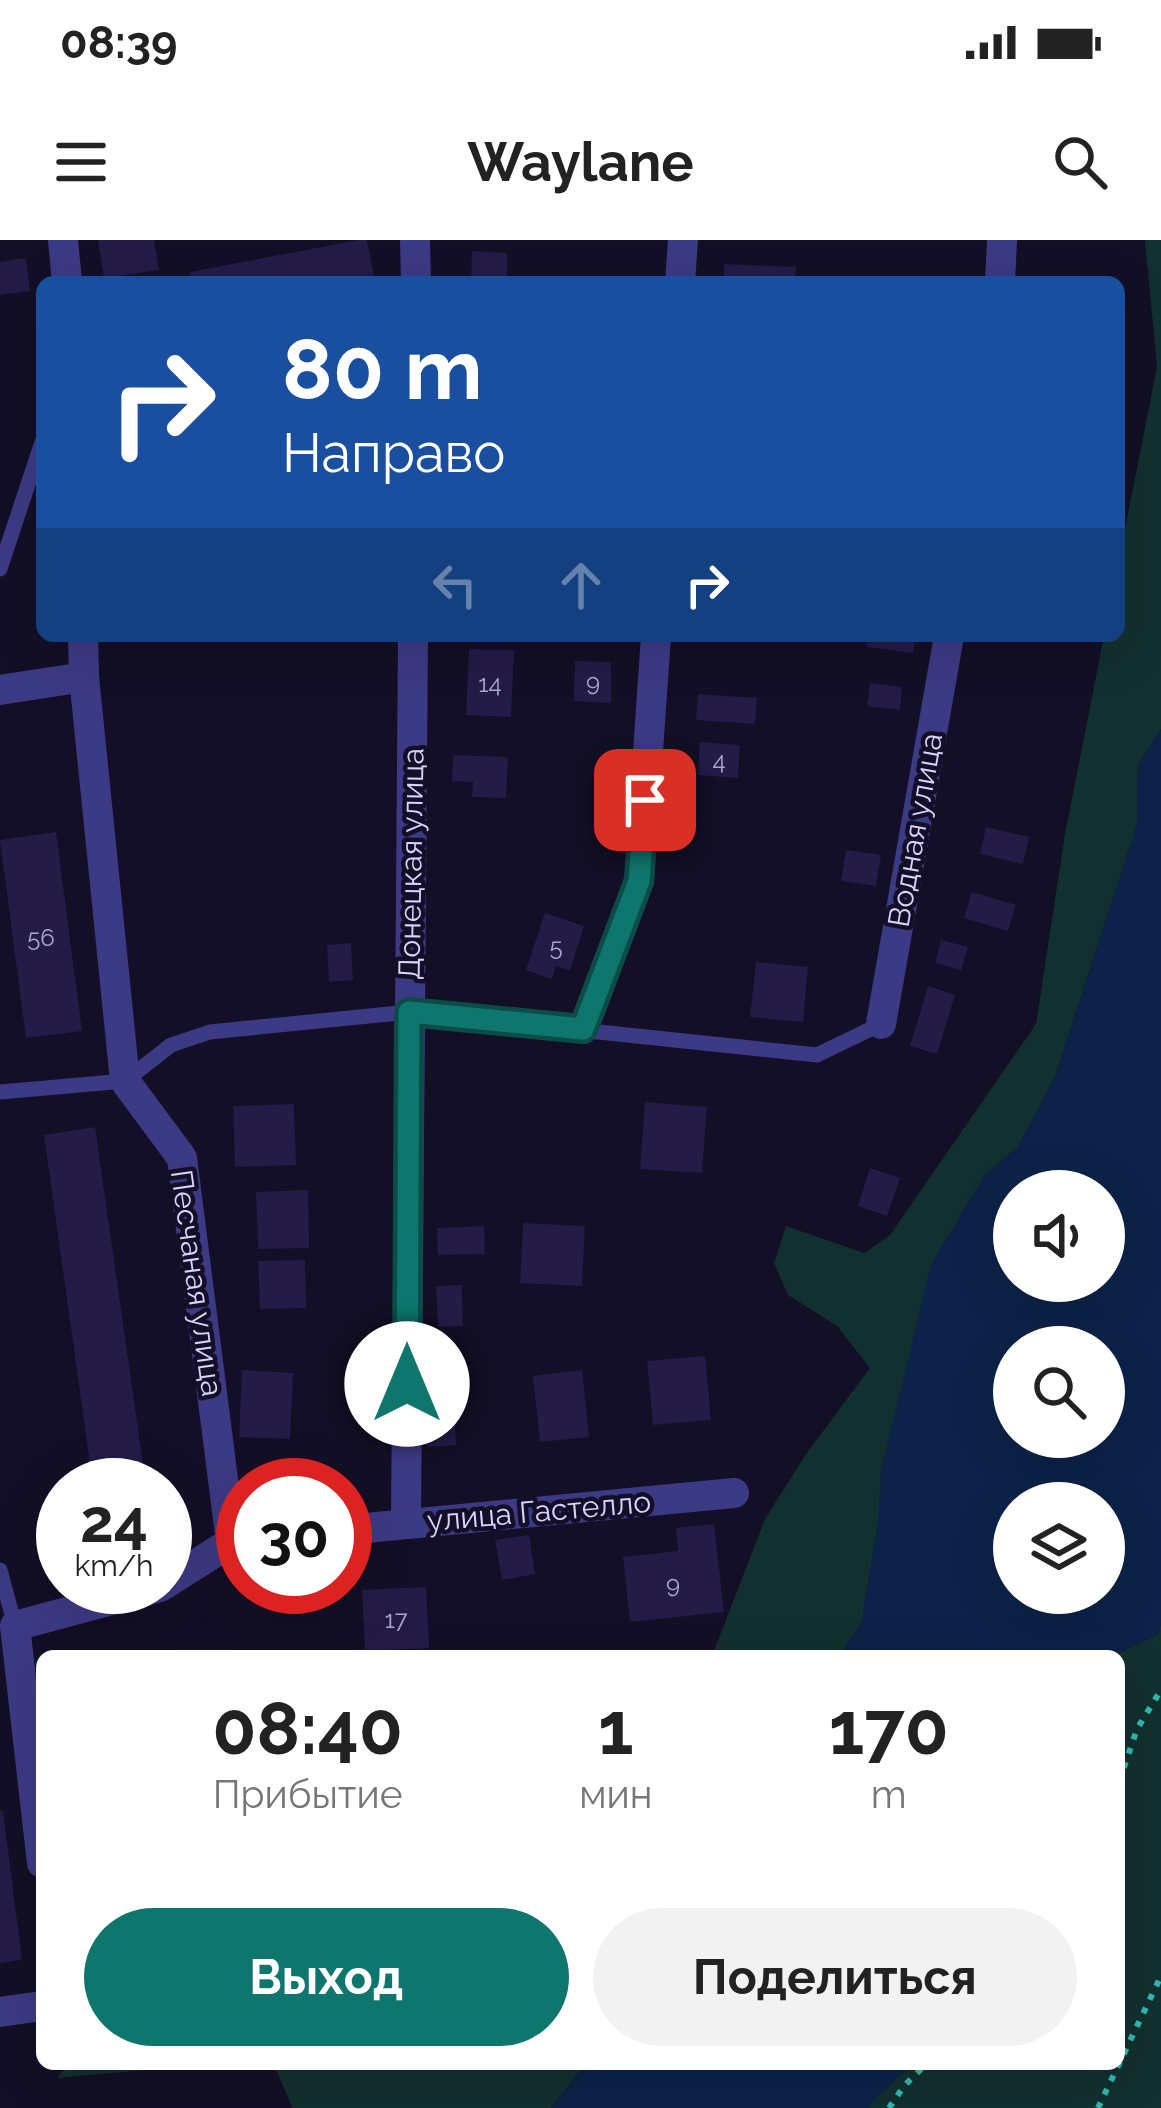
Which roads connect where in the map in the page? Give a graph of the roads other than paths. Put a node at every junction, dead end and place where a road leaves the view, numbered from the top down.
1 (63, 240) edge
2 (415, 240) edge
3 (682, 240) edge
4 (1002, 240) edge
5 (66, 276) edge
6 (416, 276) edge
7 (680, 276) edge
8 (1000, 276) edge
9 (36, 460) edge
10 (0, 569) edge
11 (83, 642) edge
12 (413, 642) edge
13 (656, 642) edge
14 (948, 642) edge
15 (84, 677) junction
16 (0, 689) edge
17 (409, 1012) junction
18 (881, 1024) joint
19 (583, 1029) junction
20 (125, 1082) junction
21 (0, 1092) edge
22 (225, 1458) edge
23 (734, 1493) dead end
24 (406, 1523) junction
25 (372, 1527) edge
26 (0, 1570) edge
27 (58, 1614) edge
28 (15, 1626) junction
29 (36, 1810) edge
30 (36, 2007) edge
31 (0, 2012) edge

1 - 5 street
2 - 6 street
3 - 7 street
4 - 8 street
9 - 10 lane
11 - 15 street
12 - 17 street, Донецкая улица
13 - 19 street
14 - 18 street, Водная улица
15 - 16 street
15 - 20 street
17 - 19 lane
17 - 20 lane
17 - 24 street, Донецкая улица
18 - 19 lane
20 - 21 lane
20 - 22 street, Песчаная улица
23 - 24 street, улица Гастелло
24 - 25 street, улица Гастелло
26 - 28 lane
27 - 28 street, Песчаная улица
28 - 29 street
30 - 31 street

